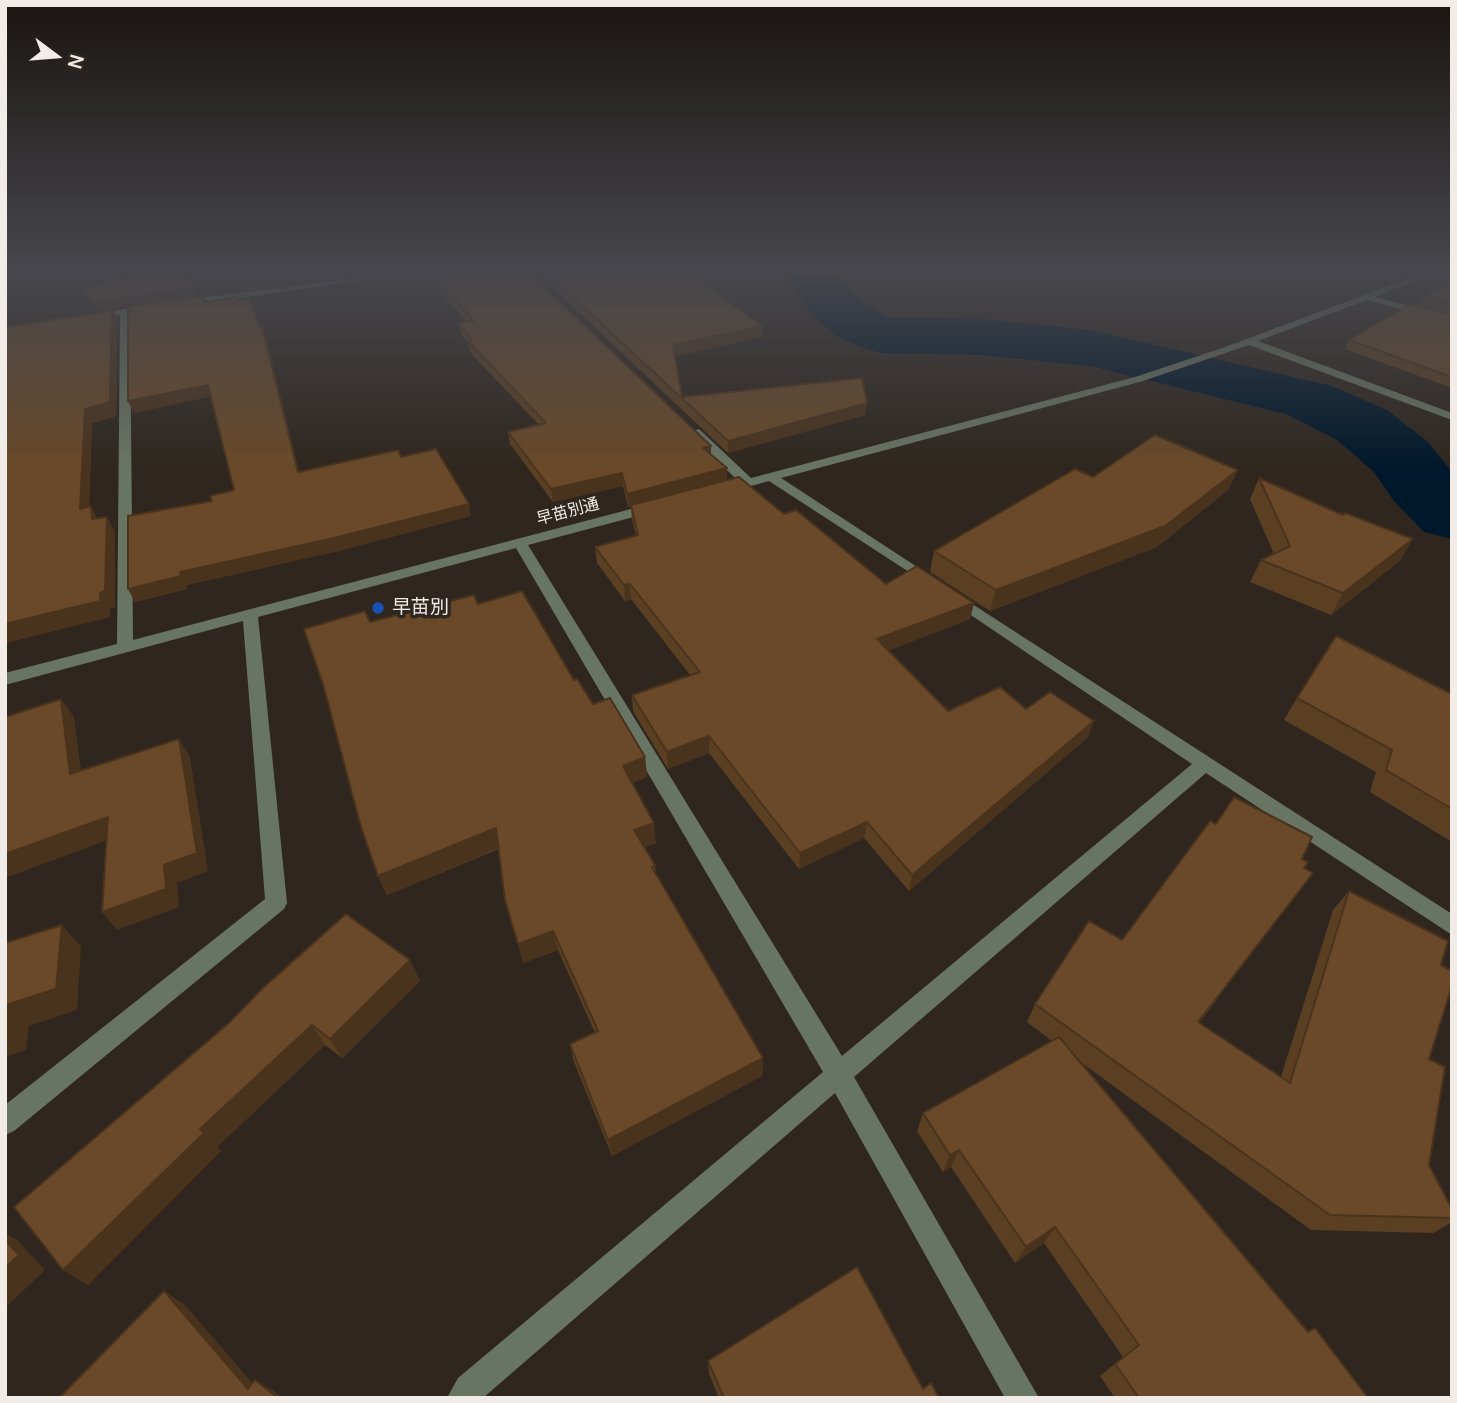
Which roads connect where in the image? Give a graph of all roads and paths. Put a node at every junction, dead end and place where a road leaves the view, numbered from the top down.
1 (125, 339) edge
2 (1252, 339) edge
3 (1248, 341) junction
4 (1452, 417) edge
5 (689, 426) edge
6 (771, 477) junction
7 (748, 483) junction
8 (708, 493) edge
9 (667, 504) edge
10 (520, 543) junction
11 (250, 615) junction
12 (124, 648) junction
13 (5, 679) edge
14 (1205, 763) junction
15 (1452, 926) edge
16 (839, 1075) junction
17 (5, 1122) edge
18 (463, 1398) edge
19 (1023, 1398) edge

1 - 12 street
2 - 3 street
3 - 4 street
3 - 6 street
5 - 7 street
6 - 7 street
6 - 14 street
7 - 8 street
9 - 10 street, 早苗別通
10 - 11 street, 早苗別通
10 - 16 street
11 - 12 street, 早苗別通
11 - 17 street
12 - 13 street, 早苗別通
14 - 15 street
14 - 16 street
16 - 18 street
16 - 19 street

